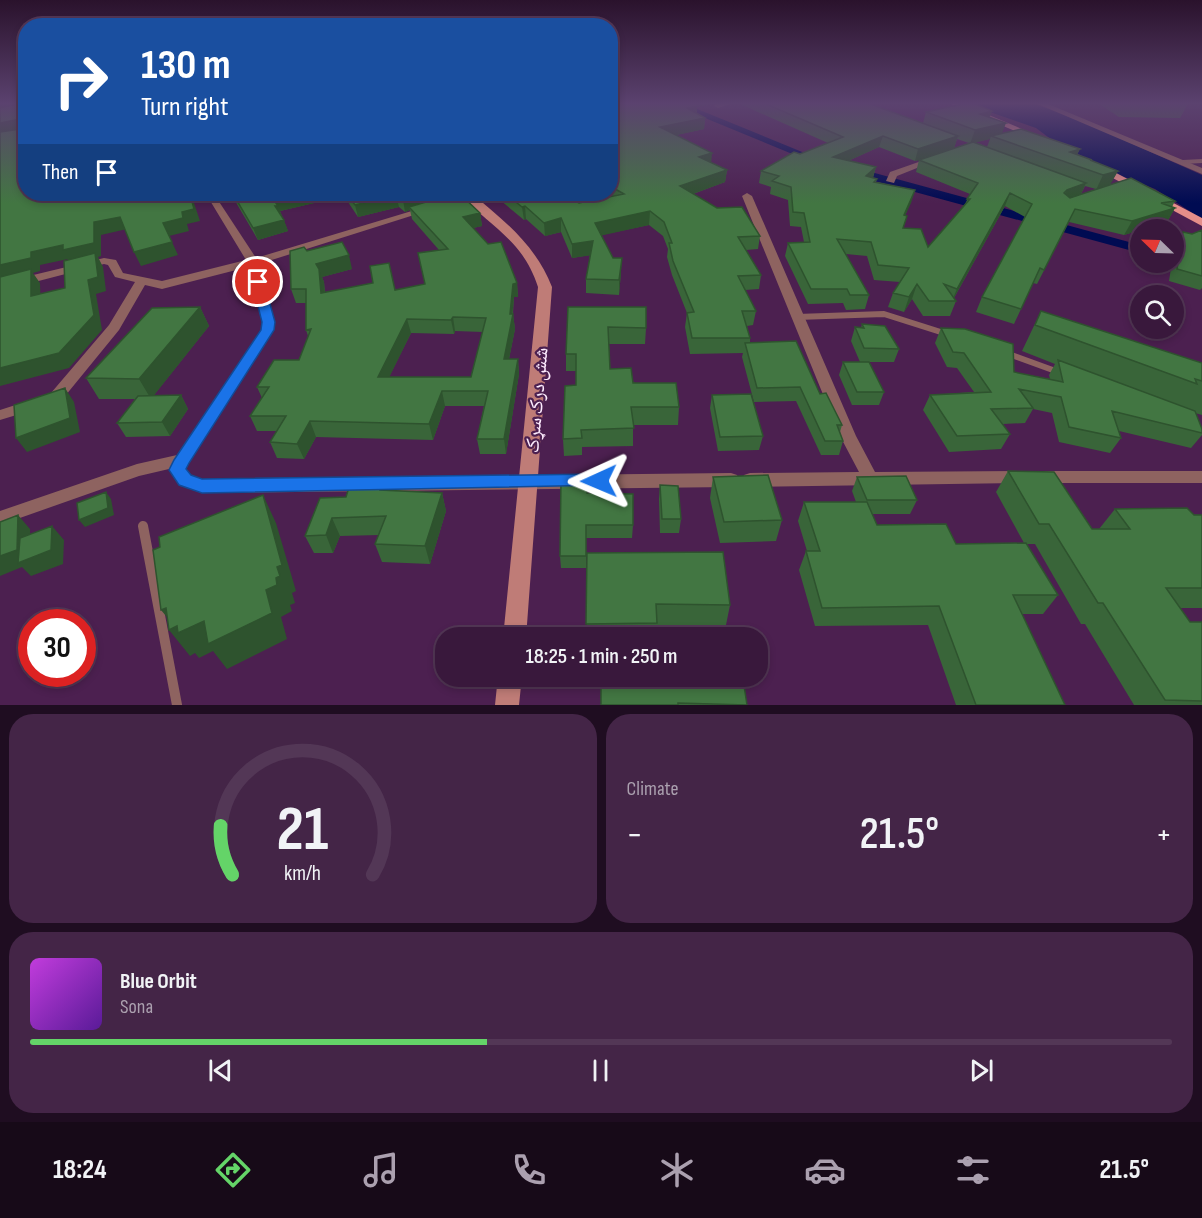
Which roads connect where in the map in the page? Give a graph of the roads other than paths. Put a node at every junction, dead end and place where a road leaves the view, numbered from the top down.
1 (1015, 137) edge
2 (1036, 137) edge
3 (1122, 137) edge
4 (1143, 137) edge
5 (1009, 138) edge
6 (1050, 143) edge
7 (946, 156) edge
8 (1202, 161) edge
9 (1183, 162) junction
10 (1091, 163) edge
11 (1202, 171) edge
12 (891, 181) dead end
13 (1130, 184) junction
14 (1112, 189) edge
15 (747, 196) dead end
16 (214, 201) edge
17 (453, 201) edge
18 (478, 201) edge
19 (1202, 223) edge
20 (253, 262) junction
21 (141, 282) junction
22 (0, 288) edge
23 (797, 317) junction
24 (961, 339) edge
25 (993, 349) edge
26 (1069, 376) edge
27 (0, 415) edge
28 (182, 460) junction
29 (1202, 477) edge
30 (870, 478) junction
31 (529, 481) junction
32 (0, 518) edge
33 (143, 526) dead end
34 (515, 627) edge
35 (509, 687) edge
36 (177, 705) edge
37 (507, 705) edge

1 - 5 street
2 - 6 main road
3 - 9 street
4 - 8 street
7 - 12 street
8 - 9 lane
9 - 11 street
10 - 13 main road
13 - 14 street
13 - 19 main road
15 - 23 street
16 - 20 street
17 - 20 street
18 - 31 main road, شش درک سړک
20 - 21 street
20 - 28 street
21 - 22 street
21 - 27 street
23 - 24 lane
23 - 30 street
25 - 26 lane
28 - 31 street
28 - 32 street
29 - 30 street
30 - 31 street
31 - 34 main road, شش درک سړک
33 - 36 lane
35 - 37 main road

